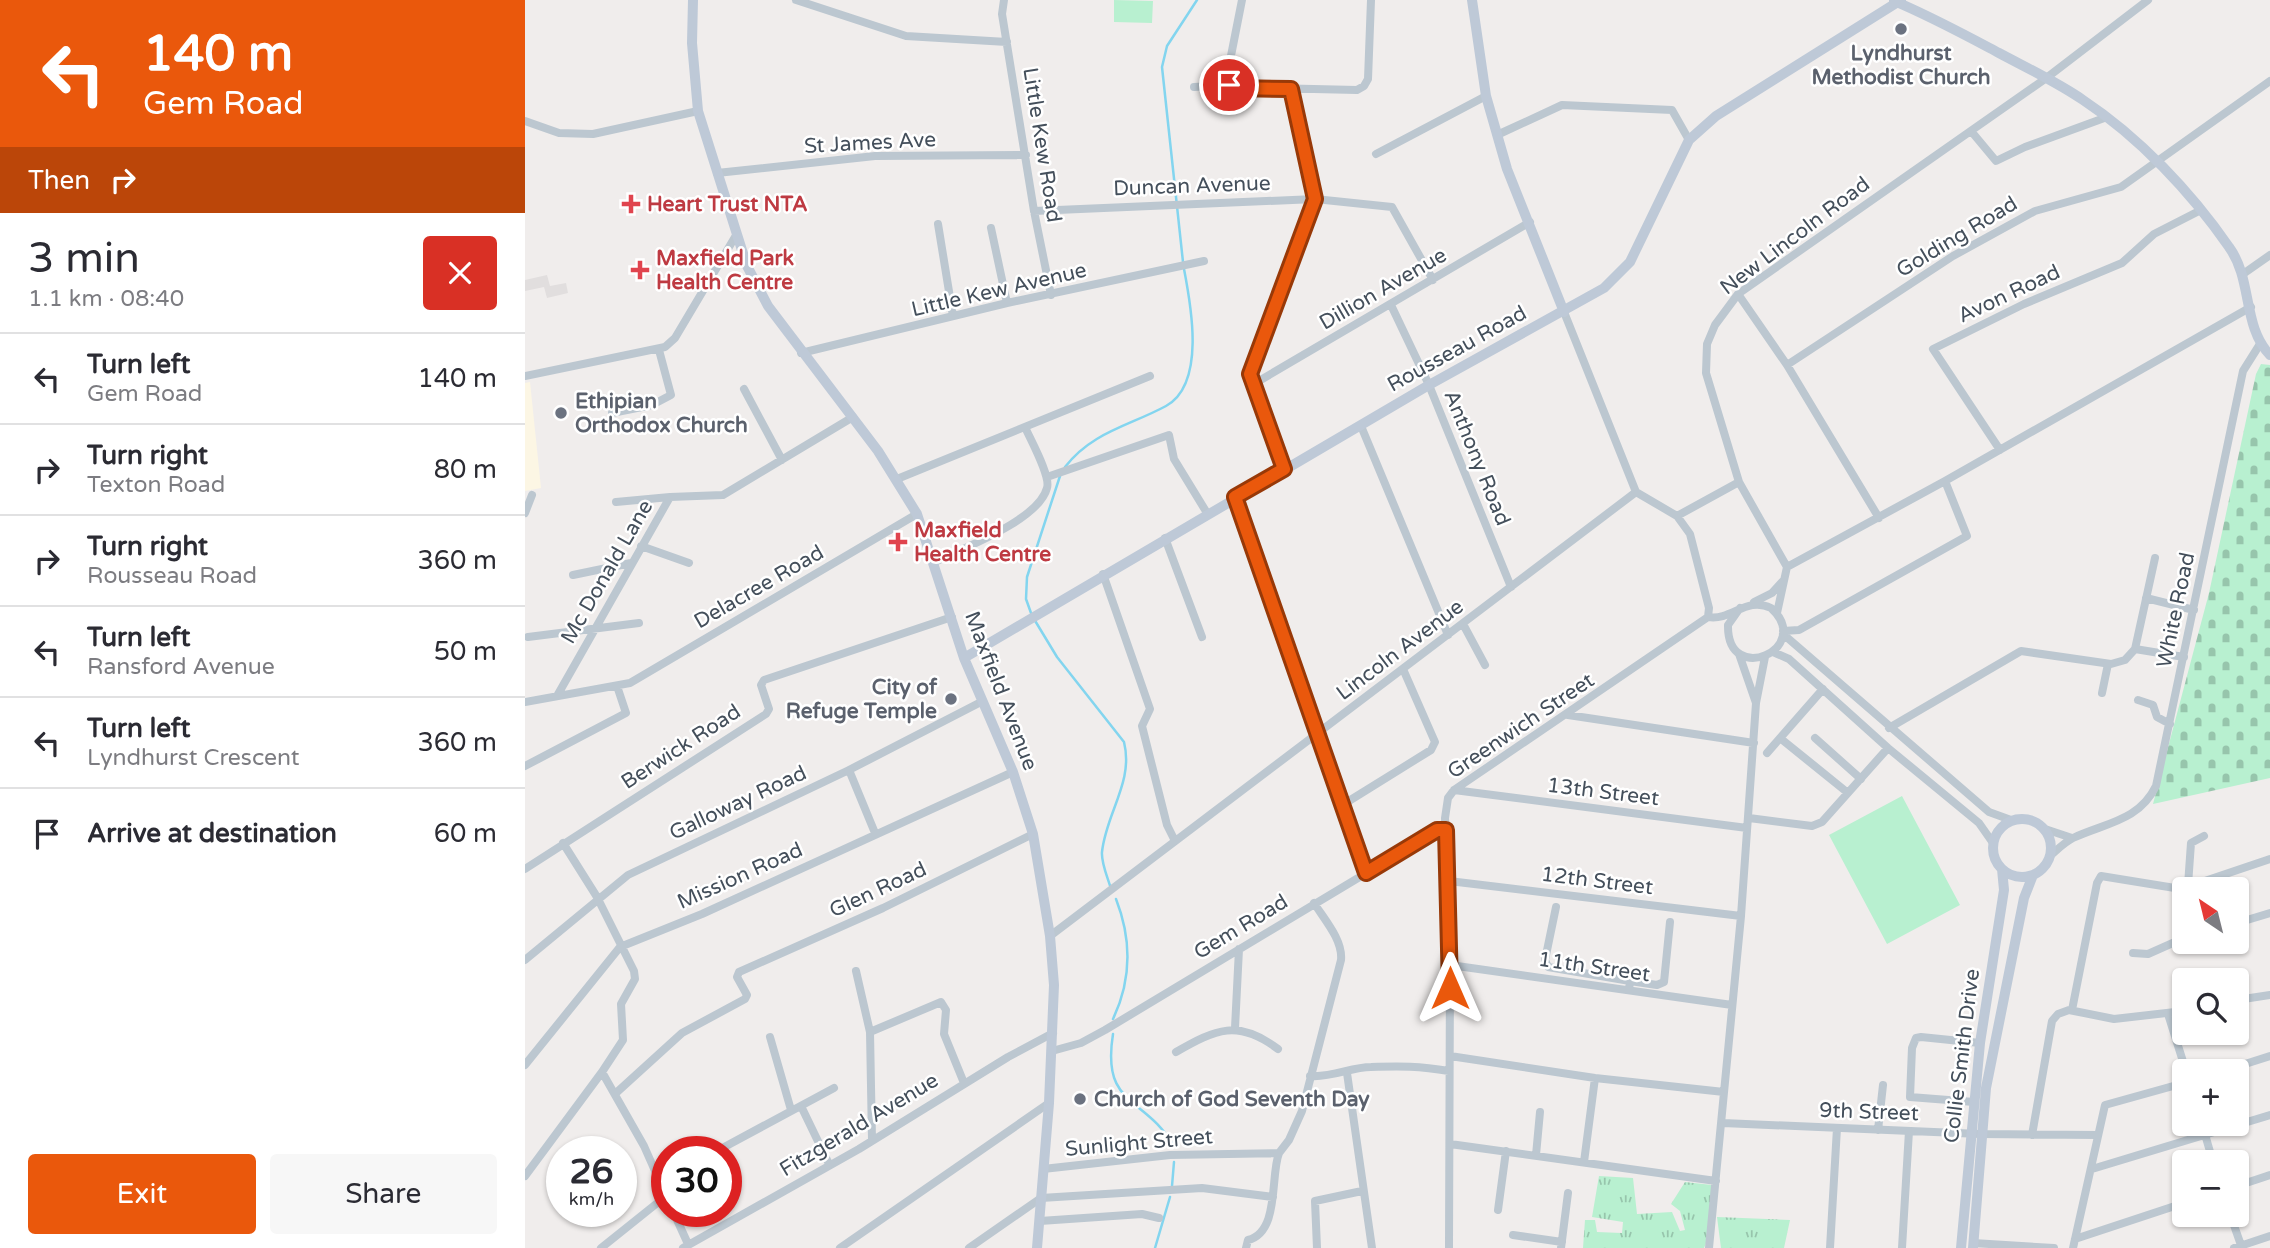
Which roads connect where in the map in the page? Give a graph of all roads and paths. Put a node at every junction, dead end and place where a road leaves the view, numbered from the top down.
1 (693, 0) edge
2 (796, 0) edge
3 (1004, 0) edge
4 (1242, 0) edge
5 (1371, 0) edge
6 (1472, 0) edge
7 (2148, 0) edge
8 (1896, 1) edge
9 (1007, 42) junction
10 (2045, 79) junction
11 (2270, 81) edge
12 (1229, 85) junction
13 (1194, 87) dead end
14 (1291, 89) junction
15 (1486, 96) junction
16 (698, 111) junction
17 (2106, 117) junction
18 (525, 121) edge
19 (1971, 131) junction
20 (1497, 135) junction
21 (1689, 140) junction
22 (1376, 154) dead end
23 (1026, 155) junction
24 (2154, 160) junction
25 (717, 173) junction
26 (1315, 199) junction
27 (2201, 210) junction
28 (1034, 211) junction
29 (1530, 222) junction
30 (938, 225) dead end
31 (991, 228) dead end
32 (735, 237) junction
33 (2270, 255) edge
34 (1204, 261) dead end
35 (2243, 274) junction
36 (1433, 280) junction
37 (1738, 294) junction
38 (1051, 295) junction
39 (1007, 303) junction
40 (1391, 305) junction
41 (2251, 307) junction
42 (1564, 312) junction
43 (953, 316) junction
44 (2260, 344) junction
45 (659, 350) junction
46 (801, 353) junction
47 (2270, 355) edge
48 (1787, 365) junction
49 (525, 376) edge
50 (1150, 376) dead end
51 (1252, 385) junction
52 (1429, 385) junction
53 (744, 389) dead end
54 (612, 413) dead end
55 (853, 418) junction
56 (1025, 426) junction
57 (1361, 426) junction
58 (2000, 450) junction
59 (782, 460) junction
60 (1284, 469) junction
61 (1047, 477) junction
62 (897, 479) junction
63 (1945, 481) junction
64 (1739, 482) junction
65 (1636, 492) junction
66 (532, 495) dead end
67 (670, 497) junction
68 (1235, 497) junction
69 (616, 502) dead end
70 (525, 513) edge
71 (1207, 513) junction
72 (917, 514) junction
73 (1677, 516) junction
74 (1879, 518) junction
75 (1165, 538) junction
76 (641, 546) junction
77 (2155, 558) dead end
78 (935, 562) junction
79 (631, 563) junction
80 (689, 563) dead end
81 (1787, 567) junction
82 (573, 575) dead end
83 (1103, 575) junction
84 (1786, 578) junction
85 (1511, 587) junction
86 (2147, 598) junction
87 (1748, 604) junction
88 (1739, 608) junction
89 (2194, 610) junction
90 (1777, 613) junction
91 (952, 617) junction
92 (1710, 618) junction
93 (639, 623) dead end
94 (1463, 624) junction
95 (594, 629) junction
96 (1783, 633) junction
97 (1448, 635) junction
98 (528, 637) dead end
99 (1202, 637) dead end
100 (1732, 645) junction
101 (2135, 649) junction
102 (1773, 652) junction
103 (1739, 654) junction
104 (1765, 657) junction
105 (2184, 657) junction
106 (964, 658) junction
107 (2108, 664) junction
108 (1485, 665) dead end
109 (1403, 669) junction
110 (617, 686) junction
111 (1822, 689) junction
112 (2102, 693) dead end
113 (557, 696) junction
114 (2138, 700) dead end
115 (525, 702) edge
116 (981, 702) junction
117 (1756, 703) junction
118 (1568, 715) junction
119 (2170, 724) junction
120 (1889, 728) junction
121 (1318, 733) junction
122 (1780, 737) junction
123 (1815, 738) dead end
124 (1754, 743) junction
125 (1888, 748) junction
126 (1767, 752) dead end
127 (525, 766) edge
128 (849, 770) junction
129 (1013, 772) junction
130 (1861, 779) junction
131 (1454, 790) junction
132 (1848, 793) junction
133 (1344, 804) junction
134 (1749, 818) junction
135 (2011, 820) junction
136 (1747, 828) junction
137 (2045, 829) junction
138 (1446, 830) junction
139 (875, 833) junction
140 (1033, 834) junction
141 (2204, 836) dead end
142 (2072, 838) junction
143 (1175, 842) junction
144 (563, 843) junction
145 (1993, 843) junction
146 (2051, 855) junction
147 (2270, 859) edge
148 (525, 869) edge
149 (2002, 869) junction
150 (1366, 873) junction
151 (2033, 875) junction
152 (2186, 877) edge
153 (2215, 877) edge
154 (1449, 881) junction
155 (2172, 885) edge
156 (597, 897) junction
157 (1314, 904) junction
158 (1556, 907) dead end
159 (2270, 913) edge
160 (1741, 916) junction
161 (2249, 919) edge
162 (1670, 922) dead end
163 (1050, 936) junction
164 (2172, 943) edge
165 (620, 947) junction
166 (1239, 949) junction
167 (2133, 953) dead end
168 (525, 960) edge
169 (1450, 965) junction
170 (856, 971) dead end
171 (1630, 986) junction
172 (2270, 995) edge
173 (2249, 998) edge
174 (1733, 1005) junction
175 (2072, 1010) junction
176 (2172, 1013) edge
177 (2168, 1014) junction
178 (1235, 1028) junction
179 (870, 1032) junction
180 (1053, 1033) junction
181 (770, 1037) dead end
182 (1980, 1043) junction
183 (1278, 1049) dead end
184 (1052, 1051) junction
185 (1176, 1052) dead end
186 (1450, 1056) junction
187 (2270, 1056) edge
188 (2182, 1059) edge
189 (2249, 1063) edge
190 (525, 1065) edge
191 (602, 1072) junction
192 (1449, 1072) junction
193 (1347, 1073) junction
194 (1310, 1076) junction
195 (1595, 1078) junction
196 (964, 1083) junction
197 (1883, 1085) dead end
198 (2172, 1086) edge
199 (834, 1088) dead end
200 (1724, 1092) junction
201 (616, 1094) junction
202 (1974, 1101) junction
203 (1049, 1103) junction
204 (801, 1106) junction
205 (791, 1110) junction
206 (1541, 1112) dead end
207 (2270, 1115) edge
208 (2249, 1121) edge
209 (1723, 1123) junction
210 (1837, 1128) junction
211 (1878, 1130) junction
212 (1909, 1131) junction
213 (1975, 1134) junction
214 (2032, 1135) junction
215 (2098, 1135) junction
216 (2202, 1136) edge
217 (742, 1137) edge
218 (873, 1140) junction
219 (1450, 1144) junction
220 (1506, 1151) junction
221 (1279, 1153) junction
222 (1536, 1155) junction
223 (651, 1156) edge
224 (1584, 1162) junction
225 (829, 1164) junction
226 (1044, 1169) junction
227 (2092, 1169) junction
228 (2270, 1175) edge
229 (525, 1176) edge
230 (1716, 1181) junction
231 (2249, 1182) edge
232 (1362, 1191) junction
233 (1568, 1194) dead end
234 (1273, 1197) junction
235 (1041, 1198) junction
236 (2172, 1207) edge
237 (651, 1209) edge
238 (1498, 1210) dead end
239 (1159, 1218) dead end
240 (1040, 1221) junction
241 (679, 1227) edge
242 (2234, 1227) edge
243 (1513, 1235) dead end
244 (2270, 1236) edge
245 (2074, 1243) edge
246 (1562, 1245) edge
247 (1711, 1245) edge
248 (686, 1246) edge
249 (1973, 1246) edge
250 (2239, 1247) edge
251 (601, 1248) edge
252 (840, 1248) edge
253 (969, 1248) edge
254 (1037, 1248) edge
255 (1246, 1248) edge
256 (1317, 1248) edge
257 (1372, 1248) edge
258 (1449, 1248) edge
259 (1830, 1248) edge
260 (1902, 1248) edge
261 (1961, 1248) edge
262 (2054, 1248) edge

1 - 16 street, Maxfield Avenue
2 - 9 street
3 - 9 street, Little Kew Road
4 - 12 street
5 - 14 street
6 - 15 street
7 - 10 street, New Lincoln Road
8 - 10 street
8 - 21 street, Rousseau Road
9 - 23 street, Little Kew Road
10 - 17 street
10 - 19 street, New Lincoln Road
11 - 24 street, Golding Road
12 - 13 street
12 - 14 street
14 - 26 street
15 - 20 street
15 - 22 street
16 - 18 street
16 - 25 street, Maxfield Avenue
17 - 19 street
17 - 24 street
19 - 37 street, New Lincoln Road
20 - 21 street
20 - 29 street
21 - 42 street, Rousseau Road
23 - 25 street, St James Ave
23 - 28 street, Little Kew Road
24 - 27 street
24 - 48 street, Golding Road
25 - 32 street, Maxfield Avenue
26 - 28 street, Duncan Avenue
26 - 36 street, Duncan Avenue
26 - 51 street
27 - 35 street
27 - 58 street, Avon Road
28 - 38 street, Little Kew Road
29 - 36 street, Dillion Avenue
29 - 42 street
30 - 43 street
31 - 39 street
32 - 45 street
32 - 46 street, Maxfield Avenue
33 - 35 street
34 - 38 street, Little Kew Avenue
35 - 41 street
36 - 40 street, Dillion Avenue
37 - 48 street
37 - 64 street, New Lincoln Road
38 - 39 street, Little Kew Avenue
39 - 43 street, Little Kew Avenue
40 - 51 street, Dillion Avenue
40 - 52 street, Anthony Road
41 - 44 street
41 - 58 street
42 - 52 street, Rousseau Road
42 - 65 street
43 - 46 street, Little Kew Avenue
44 - 47 street
44 - 89 street, White Road
45 - 49 street
45 - 54 street
46 - 55 street, Maxfield Avenue
48 - 74 street
50 - 56 street
51 - 60 street
52 - 57 street, Rousseau Road
52 - 85 street, Anthony Road
53 - 59 street
55 - 59 street, Mc Donald Lane
55 - 62 street, Maxfield Avenue
56 - 61 street
56 - 62 street
57 - 60 street, Rousseau Road
57 - 97 street
58 - 63 street
59 - 67 street, Mc Donald Lane
60 - 68 street, Rousseau Road
61 - 71 street
61 - 78 street
62 - 72 street, Maxfield Avenue
63 - 74 street
63 - 96 street
64 - 73 street
64 - 81 street, New Lincoln Road
65 - 73 street
65 - 85 street, Lincoln Avenue
66 - 70 street
67 - 69 street
67 - 76 street, Mc Donald Lane
68 - 71 street, Rousseau Road
68 - 121 street
71 - 75 street, Rousseau Road
72 - 78 street, Maxfield Avenue
72 - 110 street, Delacree Road
73 - 92 street
74 - 81 street
75 - 83 street, Rousseau Road
75 - 99 street
76 - 79 street, Mc Donald Lane
76 - 80 street
77 - 86 street
78 - 91 street, Maxfield Avenue
79 - 82 street
79 - 95 street, Mc Donald Lane
81 - 84 street
83 - 106 street, Rousseau Road
83 - 143 street
84 - 87 street
84 - 90 street
85 - 94 street, Lincoln Avenue
86 - 89 street
86 - 101 street
87 - 88 street
87 - 90 street
88 - 92 street, Greenwich Street
88 - 100 street
89 - 105 street, White Road
90 - 96 street
91 - 106 street, Maxfield Avenue
91 - 144 street, Berwick Road
92 - 100 street
92 - 118 street, Greenwich Street
93 - 95 street
94 - 97 street, Lincoln Avenue
94 - 108 street
95 - 98 street
95 - 113 street, Mc Donald Lane
96 - 102 street
96 - 120 street
97 - 109 street, Lincoln Avenue
100 - 103 street
101 - 105 street
101 - 107 street
102 - 104 street
102 - 111 street
103 - 104 street
103 - 117 street
104 - 117 street
105 - 119 street, White Road
106 - 116 street, Maxfield Avenue
107 - 112 street
107 - 120 street
109 - 121 street, Lincoln Avenue
109 - 133 street
110 - 113 street, Delacree Road
110 - 127 street
111 - 122 street
111 - 125 street
113 - 115 street, Delacree Road
114 - 119 street
116 - 128 street, Galloway Road
116 - 129 street, Maxfield Avenue
117 - 124 street
118 - 124 street
118 - 131 street, Greenwich Street
119 - 142 street, White Road
120 - 135 street
121 - 133 street
121 - 143 street, Lincoln Avenue
122 - 126 street
122 - 132 street
123 - 130 street
124 - 134 street
125 - 130 street
125 - 145 street
128 - 139 street
128 - 156 street, Galloway Road
129 - 139 street, Mission Road
129 - 140 street, Maxfield Avenue
130 - 132 street
131 - 136 street, 13th Street
131 - 138 street, Greenwich Street
132 - 134 street
133 - 150 street
134 - 136 street
135 - 137 street
135 - 145 street
136 - 160 street
137 - 142 street
137 - 146 street
138 - 150 street, Gem Road
138 - 154 street, Greenwich Street
139 - 165 street, Mission Road
140 - 163 street, Maxfield Avenue
140 - 201 street, Glen Road
141 - 152 street
142 - 146 street, White Road
143 - 163 street, Lincoln Avenue
144 - 148 street, Berwick Road
144 - 156 street
145 - 149 street
146 - 151 street
147 - 153 street
149 - 151 street
149 - 182 street, Collie Smith Drive
150 - 157 street, Gem Road
151 - 213 street, Collie Smith Drive
154 - 160 street, 12th Street
154 - 169 street, Greenwich Street
155 - 175 street
156 - 165 street
156 - 168 street, Galloway Road
157 - 166 street, Gem Road
157 - 194 street
158 - 171 street
159 - 161 street
160 - 174 street
162 - 171 street
163 - 180 street, Maxfield Avenue
164 - 167 street
165 - 190 street, Mission Road
165 - 191 street
166 - 178 street
166 - 184 street, Gem Road
169 - 171 street, 11th Street
169 - 186 street, Greenwich Street
170 - 179 street
171 - 174 street, 11th Street
172 - 173 street
174 - 200 street
175 - 177 street
175 - 214 street
176 - 177 street
177 - 188 street
178 - 183 street
178 - 185 street
179 - 196 street
179 - 218 street
180 - 184 street, Maxfield Avenue
180 - 196 street, Fitzgerald Avenue
181 - 205 street
182 - 202 street, Collie Smith Drive
182 - 202 street
184 - 203 street, Maxfield Avenue
186 - 192 street, Greenwich Street
186 - 195 street
187 - 189 street
191 - 201 street
191 - 229 street
192 - 193 street
192 - 219 street, Greenwich Street
193 - 194 street
193 - 232 street
194 - 221 street
195 - 200 street
195 - 224 street
196 - 218 street, Fitzgerald Avenue
197 - 211 street
198 - 215 street
199 - 204 street
200 - 209 street
201 - 223 street
202 - 213 street, Collie Smith Drive
203 - 226 street, Maxfield Avenue
203 - 252 street
204 - 205 street
204 - 225 street
205 - 217 street
206 - 222 street
207 - 208 street
209 - 210 street, 9th Street
209 - 230 street
210 - 211 street, 9th Street
210 - 259 street
211 - 212 street, 9th Street
212 - 213 street, 9th Street
212 - 260 street
213 - 214 street, 9th Street
213 - 249 street, Collie Smith Drive
213 - 261 street, Collie Smith Drive
214 - 215 street, 9th Street
215 - 227 street
216 - 227 street
218 - 225 street, Fitzgerald Avenue
219 - 220 street
219 - 258 street, Greenwich Street
220 - 222 street
220 - 238 street
221 - 226 street, Sunlight Street
221 - 234 street
222 - 224 street
224 - 230 street
225 - 248 street, Fitzgerald Avenue
226 - 235 street, Maxfield Avenue
227 - 245 street
228 - 231 street
230 - 247 street
232 - 256 street
232 - 257 street
233 - 246 street
234 - 235 street
234 - 255 street
235 - 240 street, Maxfield Avenue
235 - 253 street
236 - 245 street
237 - 251 street
239 - 240 street
240 - 254 street, Maxfield Avenue
241 - 248 street
242 - 250 street
243 - 246 street
244 - 250 street
249 - 262 street

